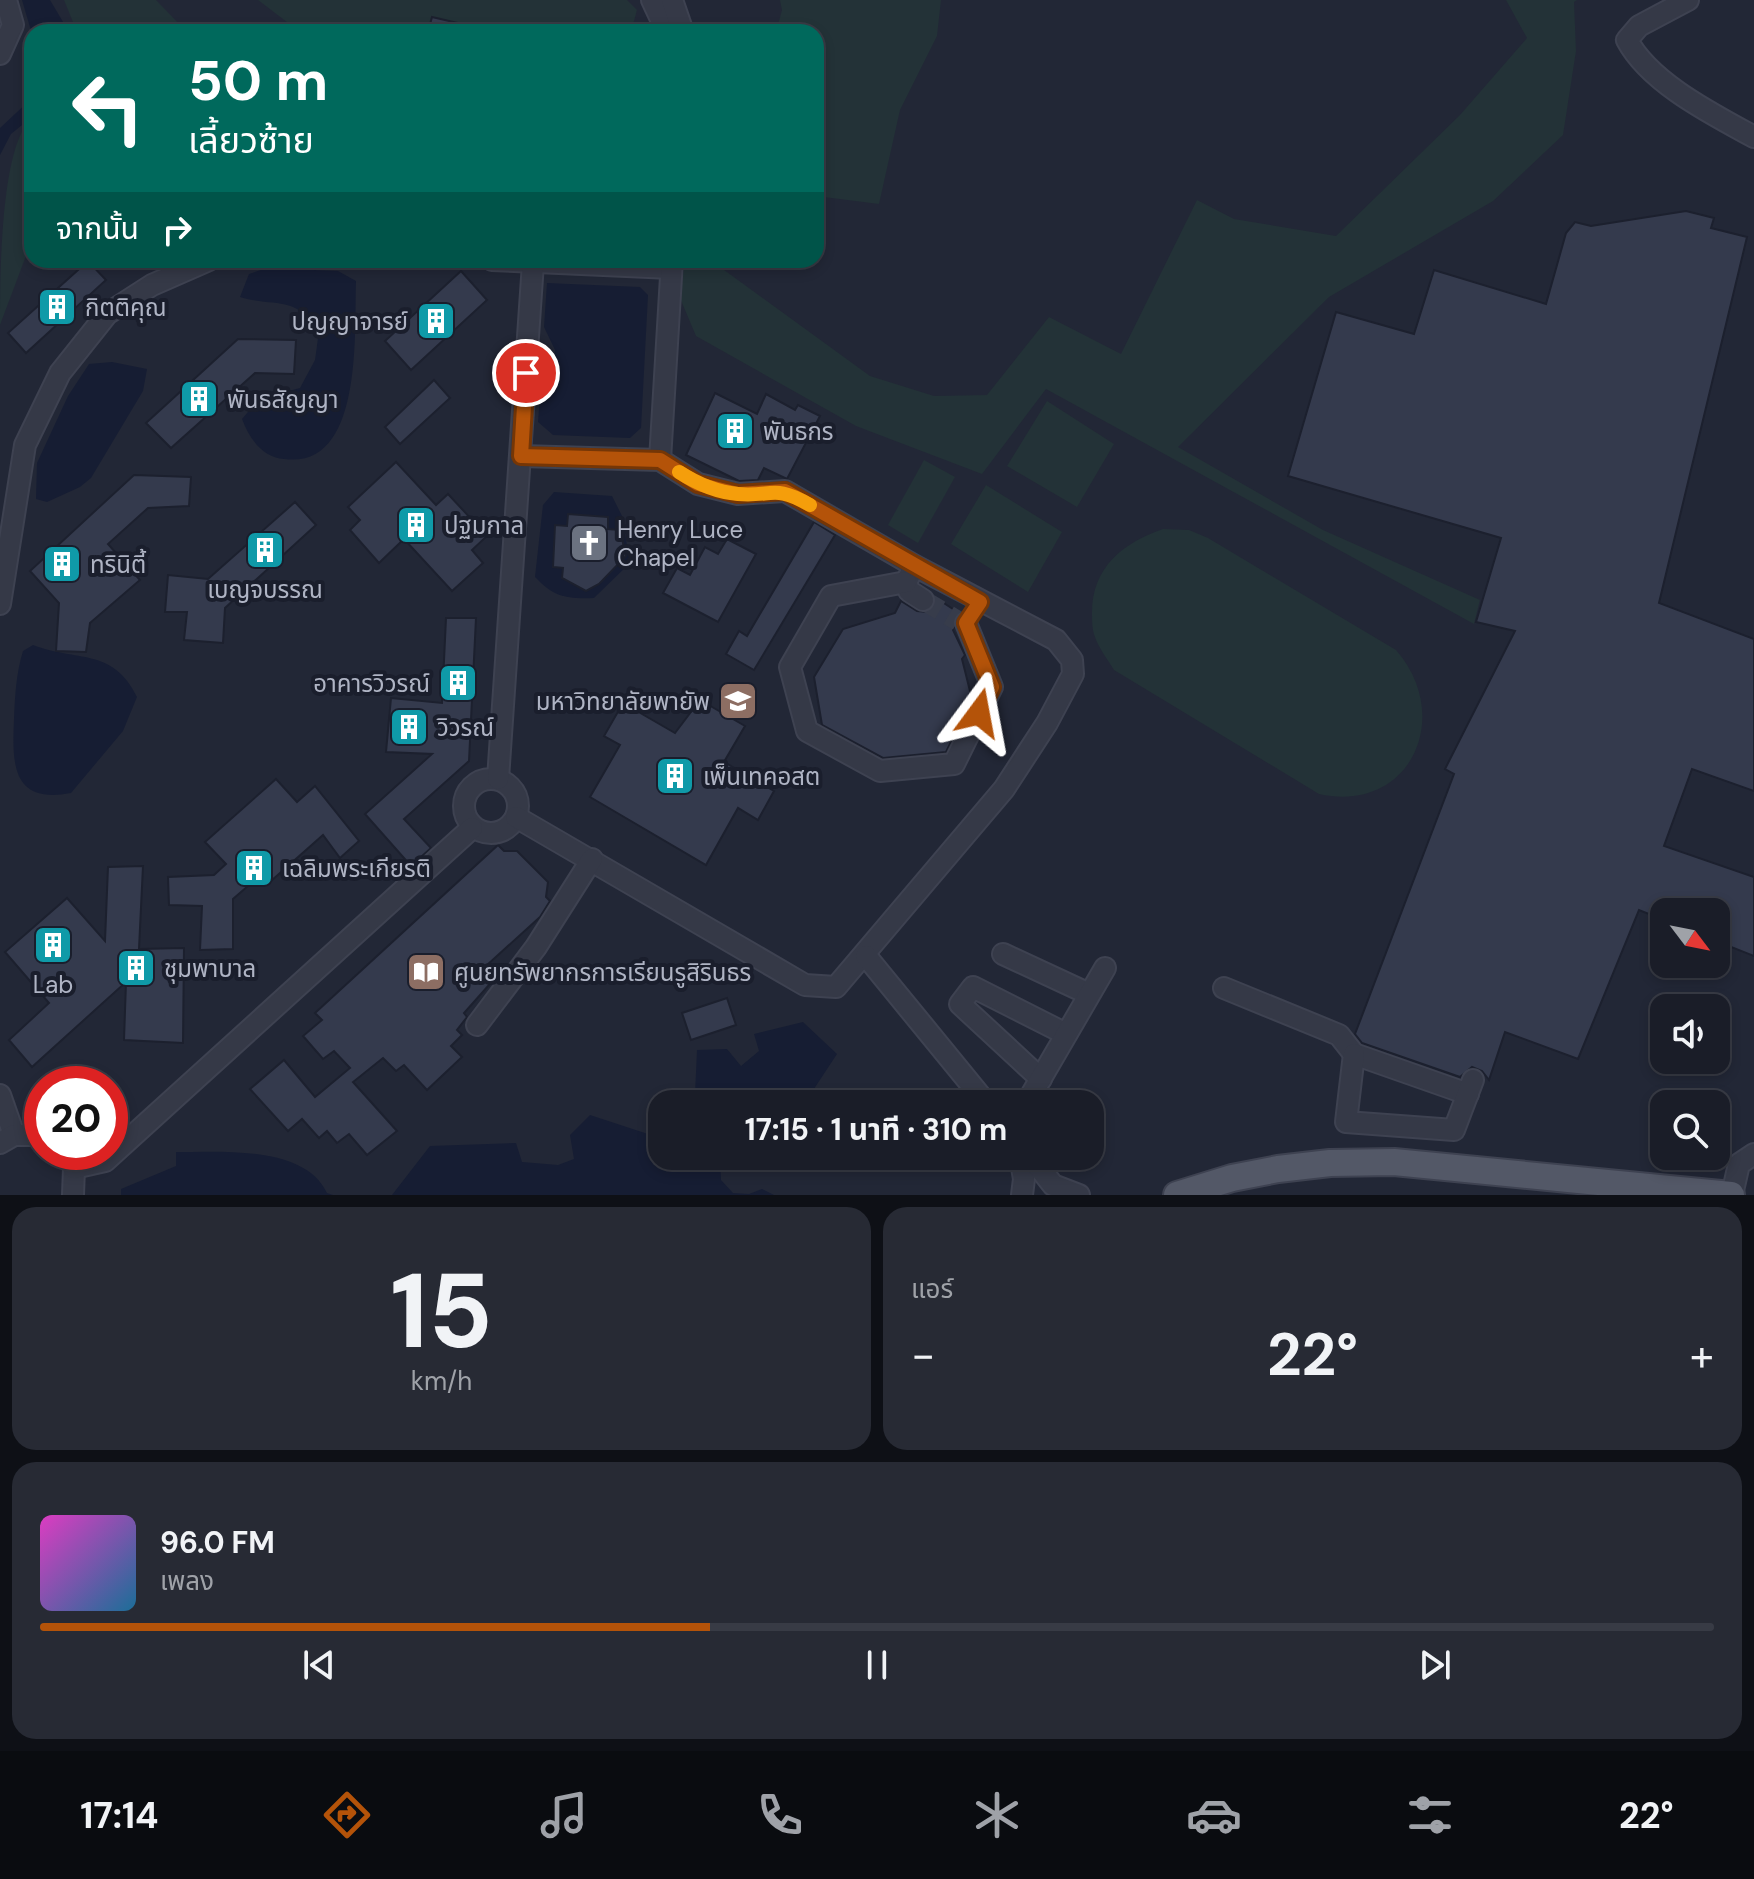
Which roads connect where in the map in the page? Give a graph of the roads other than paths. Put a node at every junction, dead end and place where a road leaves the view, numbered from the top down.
1 (6, 0) edge
2 (652, 0) edge
3 (672, 0) edge
4 (1688, 0) edge
5 (663, 24) edge
6 (680, 24) edge
7 (0, 54) edge
8 (1754, 137) edge
9 (191, 268) edge
10 (540, 268) edge
11 (672, 268) edge
12 (521, 456) junction
13 (660, 460) junction
14 (911, 574) junction
15 (923, 600) tunnel mouth
16 (980, 602) junction
17 (0, 604) edge
18 (498, 779) junction
19 (516, 817) junction
20 (472, 828) junction
21 (592, 859) junction
22 (1003, 954) dead end
23 (866, 956) junction
24 (1105, 968) dead end
25 (1224, 988) dead end
26 (1089, 994) junction
27 (477, 1025) dead end
28 (1066, 1034) junction
29 (1354, 1054) junction
30 (1041, 1079) junction
31 (976, 1090) edge
32 (1034, 1090) edge
33 (0, 1095) edge
34 (1396, 1126) junction
35 (7, 1139) edge
36 (128, 1140) edge
37 (1749, 1161) edge
38 (1394, 1162) junction
39 (71, 1170) edge
40 (1022, 1170) edge
41 (1041, 1170) edge
42 (73, 1195) edge
43 (1022, 1195) edge
44 (1079, 1195) edge
45 (1177, 1195) edge
46 (1732, 1195) edge

1 - 7 street
2 - 5 street
3 - 6 street
4 - 8 street
9 - 17 street
10 - 12 street
11 - 13 street
12 - 13 street
12 - 18 street
13 - 14 street
14 - 15 street
14 - 16 street
14 - 16 street
16 - 23 street
18 - 19 street
18 - 20 street
19 - 20 street
19 - 21 street
20 - 36 street
21 - 23 street
21 - 27 street
22 - 26 street
23 - 31 street
24 - 26 street
25 - 29 street
26 - 28 street
28 - 30 street
28 - 30 street
29 - 34 street
29 - 34 street
30 - 32 street
33 - 35 street
34 - 38 street
37 - 46 street
38 - 45 main road
38 - 46 main road
39 - 42 street
40 - 43 street
41 - 44 street

